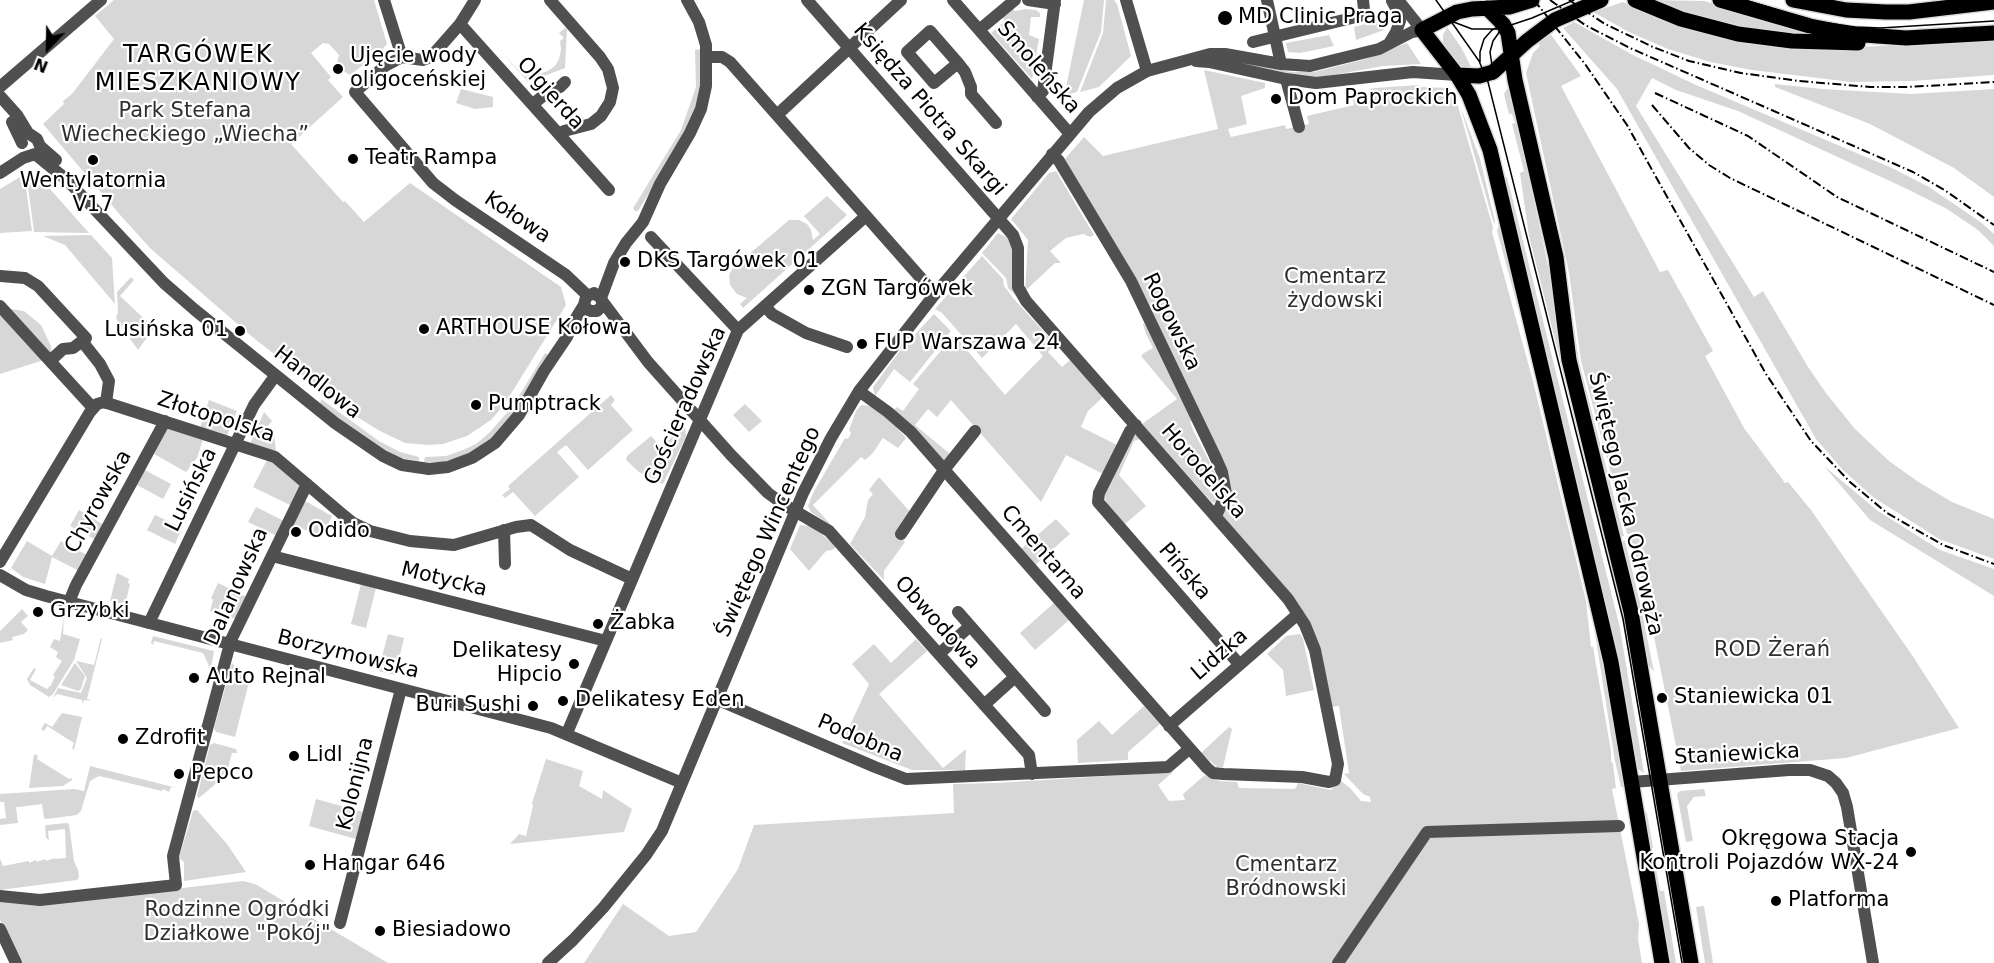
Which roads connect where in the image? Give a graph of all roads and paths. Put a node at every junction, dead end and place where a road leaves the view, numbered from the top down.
1 (101, 0) edge
2 (384, 0) edge
3 (475, 0) edge
4 (550, 0) edge
5 (687, 0) edge
6 (807, 0) edge
7 (901, 0) edge
8 (953, 0) edge
9 (1016, 0) edge
10 (1028, 0) edge
11 (1126, 0) edge
12 (1267, 0) edge
13 (1363, 0) edge
14 (1391, 0) edge
15 (1398, 0) edge
16 (1532, 0) edge
17 (1601, 0) edge
18 (1635, 0) edge
19 (1720, 0) edge
20 (1793, 0) edge
21 (1055, 2) edge
22 (1994, 2) edge
23 (1482, 4) edge
24 (460, 24) junction
25 (979, 30) junction
26 (1422, 30) junction
27 (1994, 33) edge
28 (1275, 37) junction
29 (1906, 38) junction
30 (1253, 42) dead end
31 (1386, 45) junction
32 (849, 48) junction
33 (1510, 56) junction
34 (402, 57) junction
35 (707, 57) junction
36 (1183, 61) junction
37 (958, 63) dead end
38 (1281, 64) junction
39 (1147, 72) junction
40 (1457, 75) junction
41 (1286, 79) junction
42 (565, 82) dead end
43 (0, 87) edge
44 (0, 96) edge
45 (1037, 97) junction
46 (533, 104) junction
47 (0, 108) edge
48 (777, 115) junction
49 (996, 123) dead end
50 (1299, 127) dead end
51 (560, 134) junction
52 (1070, 134) junction
53 (30, 147) junction
54 (1052, 154) junction
55 (0, 165) edge
56 (0, 172) edge
57 (609, 190) dead end
58 (866, 216) junction
59 (999, 219) junction
60 (651, 237) dead end
61 (0, 276) edge
62 (935, 294) junction
63 (594, 302) junction
64 (0, 306) edge
65 (765, 306) junction
66 (738, 330) junction
67 (85, 345) dead end
68 (847, 347) dead end
69 (50, 361) junction
70 (274, 376) junction
71 (859, 391) junction
72 (106, 403) junction
73 (93, 408) junction
74 (700, 420) junction
75 (165, 421) junction
76 (1136, 425) junction
77 (975, 431) dead end
78 (236, 444) junction
79 (944, 470) junction
80 (307, 484) junction
81 (795, 512) junction
82 (1216, 516) junction
83 (504, 530) junction
84 (901, 534) dead end
85 (272, 556) junction
86 (0, 562) edge
87 (505, 564) dead end
88 (0, 575) edge
89 (633, 579) junction
90 (69, 602) junction
91 (958, 612) dead end
92 (1298, 614) junction
93 (149, 623) junction
94 (970, 626) junction
95 (606, 641) junction
96 (230, 644) junction
97 (939, 654) junction
98 (1239, 664) junction
99 (1015, 677) junction
100 (401, 689) junction
101 (716, 699) junction
102 (984, 705) junction
103 (1046, 711) dead end
104 (1169, 726) junction
105 (567, 733) junction
106 (1189, 749) junction
107 (1032, 774) junction
108 (1337, 775) joint
109 (1661, 780) junction
110 (1632, 782) junction
111 (682, 783) junction
112 (1619, 826) dead end
113 (0, 896) edge
114 (340, 923) dead end
115 (0, 929) edge
116 (16, 963) edge
117 (548, 963) edge
118 (1338, 963) edge
119 (1662, 963) edge
120 (1691, 963) edge
121 (1873, 963) edge

1 - 43 street
2 - 34 street
3 - 24 street
4 - 51 street
5 - 35 street, Handlowa
6 - 32 street, Księdza Piotra Skargi
7 - 32 street
8 - 25 street, Smoleńska
9 - 25 street
10 - 21 street
11 - 39 street
12 - 28 street
13 - 28 street
14 - 31 street
15 - 26 street
16 - 23 main road
17 - 33 main road
18 - 29 main road
19 - 29 main road
20 - 22 main road
21 - 45 street
23 - 26 main road
23 - 33 main road
24 - 34 street
24 - 46 street, Olgierda
25 - 45 street, Smoleńska
26 - 31 street, Świętego Wincentego
26 - 40 main road
27 - 29 main road
28 - 30 street
28 - 38 street
31 - 38 street, Świętego Wincentego
32 - 48 street
32 - 59 street, Księdza Piotra Skargi
33 - 40 main road
33 - 109 main road, Świętego Jacka Odrowąża
34 - 63 street, Kołowa
35 - 48 street
35 - 63 street, Handlowa
36 - 38 street, Świętego Wincentego
36 - 39 street, Świętego Wincentego
36 - 41 street, Świętego Wincentego
37 - 49 street
39 - 52 street, Świętego Wincentego
40 - 41 street, Świętego Wincentego
40 - 110 main road
41 - 50 street
42 - 46 street
44 - 53 street, Handlowa
45 - 52 street, Smoleńska
46 - 51 street, Olgierda
47 - 53 street, Handlowa
48 - 58 street
51 - 57 street, Olgierda
52 - 54 street, Świętego Wincentego
53 - 55 street
53 - 56 street
53 - 70 street, Handlowa
54 - 59 street, Świętego Wincentego
54 - 82 street, Rogowska
58 - 62 street
58 - 65 street, Gościeradowska
59 - 62 street, Świętego Wincentego
59 - 76 street, Horodelska
60 - 66 street
61 - 69 street
62 - 71 street, Świętego Wincentego
63 - 70 street, Handlowa
63 - 74 street, Kołowa
64 - 69 street
65 - 66 street, Gościeradowska
65 - 68 street
66 - 74 street, Gościeradowska
67 - 72 street
69 - 73 street
70 - 78 street, Lusińska
71 - 79 street, Cmentarna
71 - 81 street, Świętego Wincentego
72 - 73 street
72 - 75 street, Złotopolska
73 - 86 street
74 - 81 street, Kołowa
74 - 89 street, Gościeradowska
75 - 78 street, Złotopolska
75 - 90 street, Chyrowska
76 - 82 street, Horodelska
76 - 98 street, Pińska
77 - 79 street
78 - 80 street, Złotopolska
78 - 93 street, Lusińska
79 - 84 street
79 - 104 street, Cmentarna
80 - 83 street, Złotopolska
80 - 85 street, Dalanowska
81 - 97 street, Obwodowa
81 - 101 street, Świętego Wincentego
82 - 92 street, Horodelska
83 - 87 street
83 - 89 street, Złotopolska
85 - 95 street, Motycka
85 - 96 street, Dalanowska
88 - 90 street, Borzymowska
89 - 95 street, Gościeradowska
90 - 93 street, Borzymowska
91 - 94 street
92 - 98 street, Lidzka
92 - 108 street, Horodelska
93 - 96 street, Borzymowska
94 - 97 street
94 - 99 street
95 - 105 street, Gościeradowska
96 - 100 street, Borzymowska
96 - 113 street, Dalanowska
97 - 102 street, Obwodowa
98 - 104 street, Lidzka
99 - 102 street
99 - 103 street
100 - 105 street, Borzymowska
100 - 114 street, Kolonijna
101 - 107 street, Podobna
101 - 111 street, Świętego Wincentego
102 - 107 street, Obwodowa
104 - 106 street, Cmentarna
105 - 111 street, Borzymowska
106 - 107 street, Podobna
106 - 108 street, Cmentarna
109 - 110 street, Staniewicka
109 - 120 main road, Świętego Jacka Odrowąża
109 - 121 street, Staniewicka
110 - 119 main road
111 - 117 street, Świętego Wincentego
112 - 118 street
115 - 116 street

